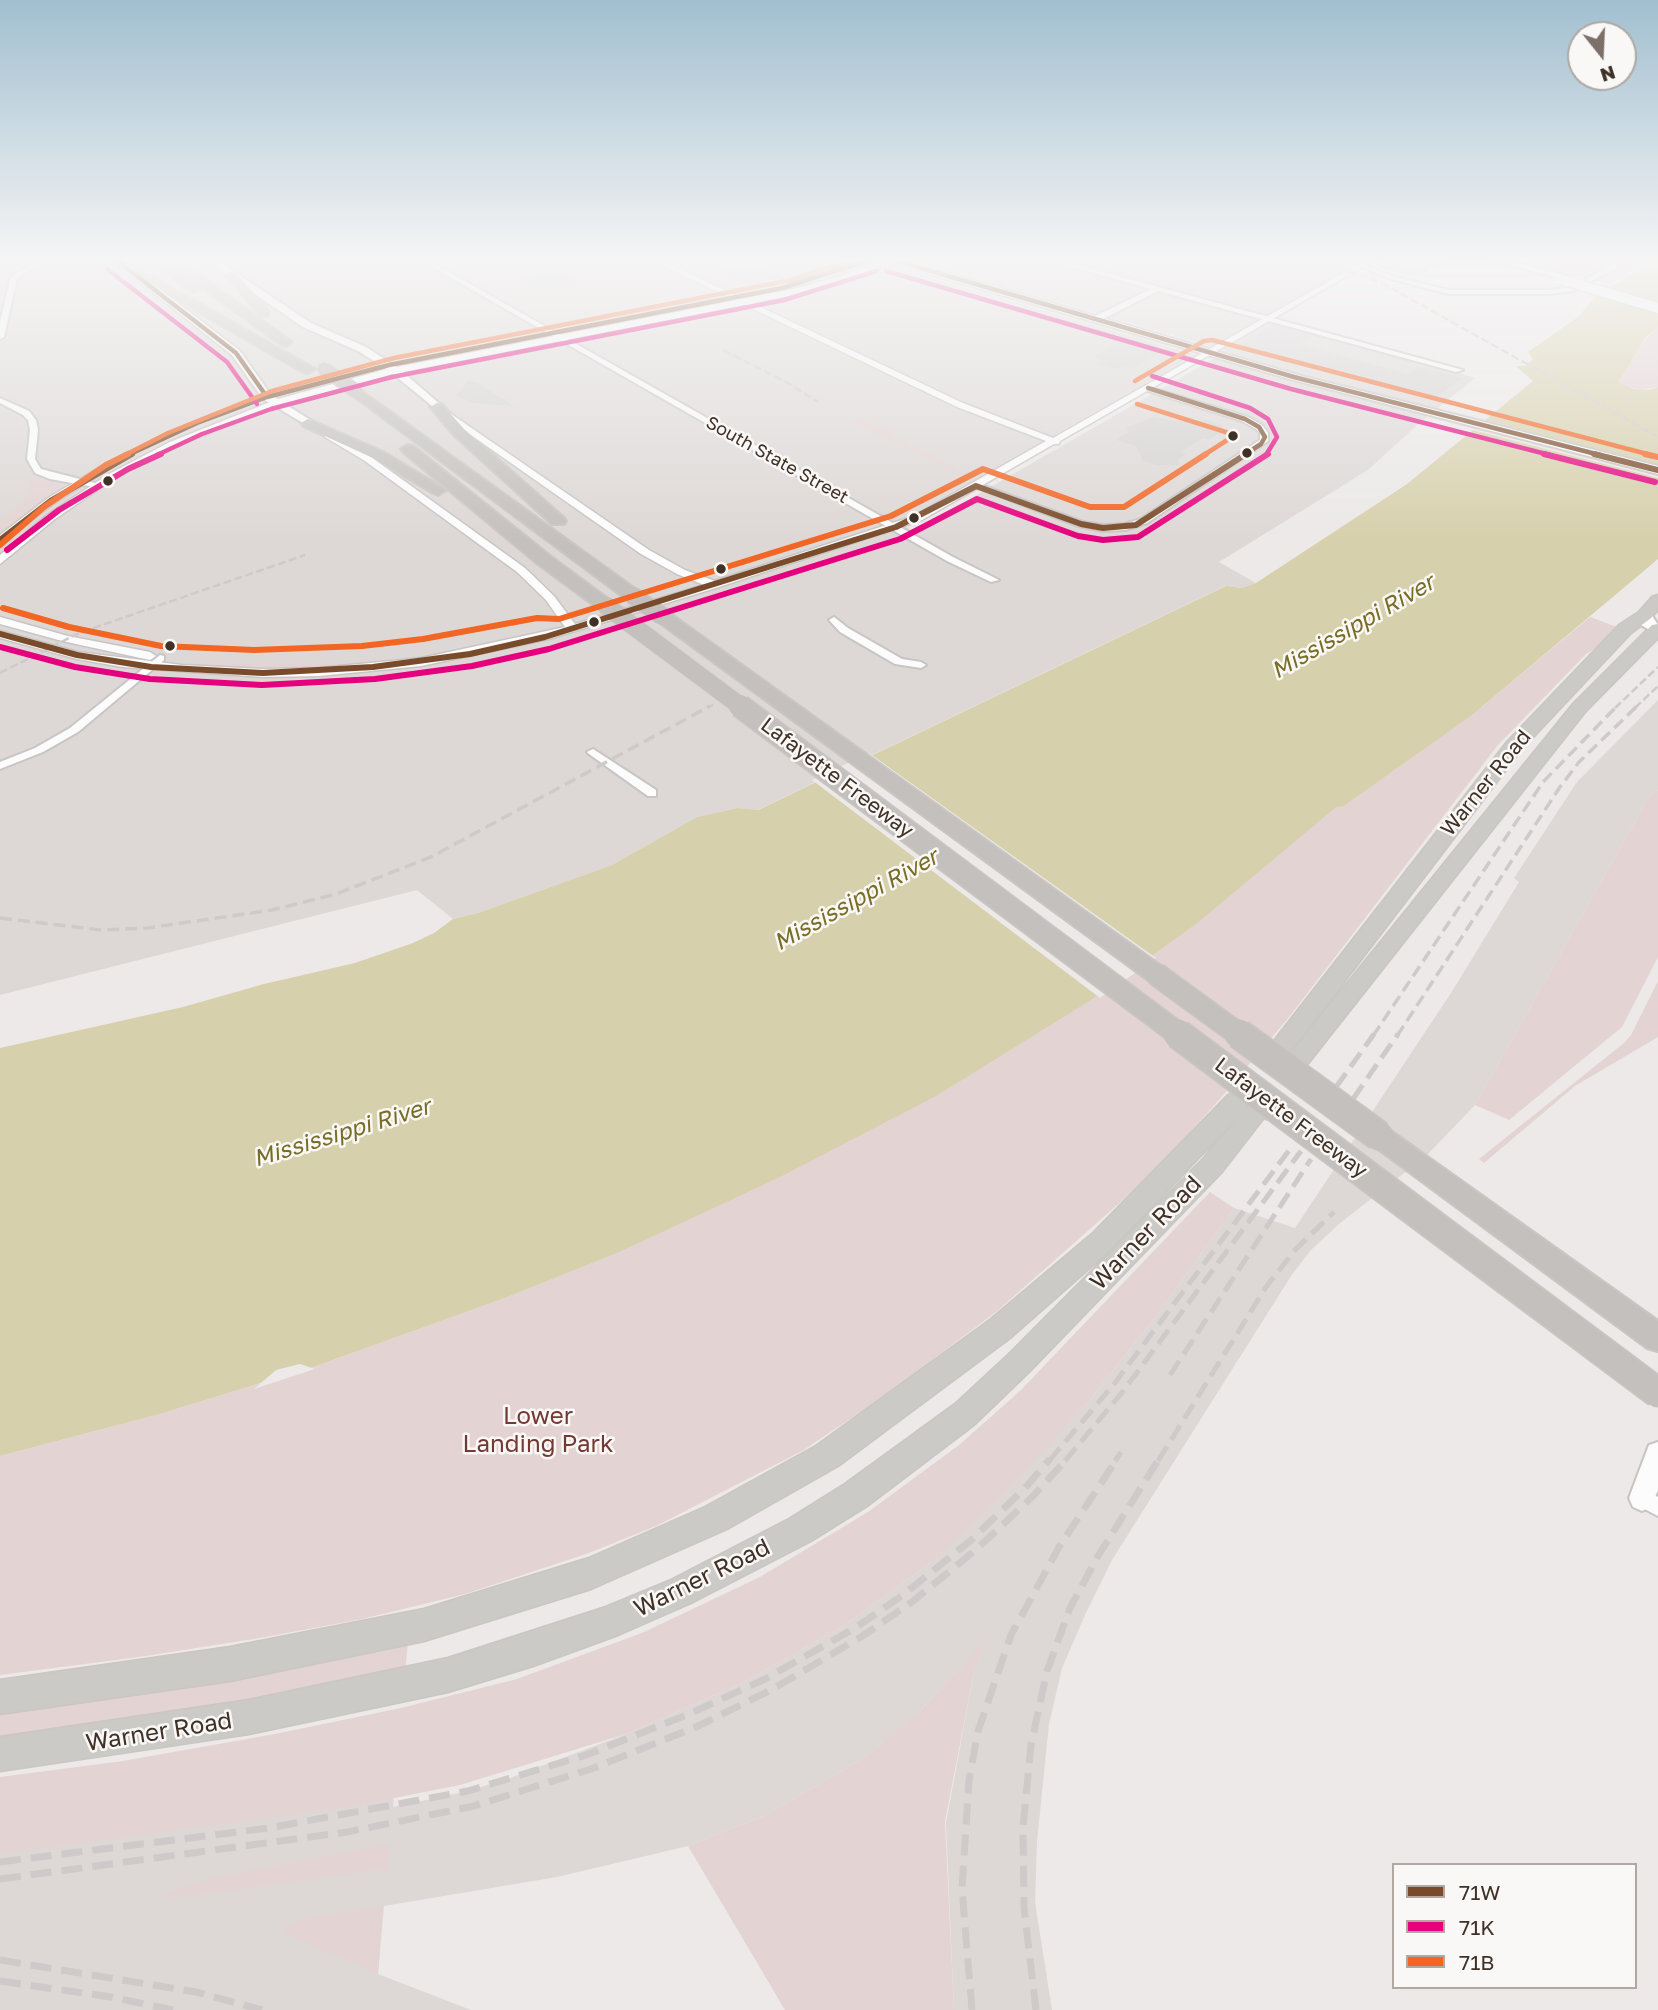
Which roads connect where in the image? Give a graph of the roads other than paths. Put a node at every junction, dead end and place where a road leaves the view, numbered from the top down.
1 (237, 353) edge
2 (286, 353) edge
3 (292, 353) edge
4 (294, 353) edge
5 (307, 353) edge
6 (368, 353) edge
7 (467, 353) edge
8 (586, 353) edge
9 (849, 353) edge
10 (1209, 353) edge
11 (1213, 353) edge
12 (1395, 353) edge
13 (392, 367) junction
14 (316, 369) junction
15 (1459, 370) dead end
16 (1144, 390) junction
17 (349, 393) junction
18 (0, 400) edge
19 (271, 400) junction
20 (437, 407) junction
21 (308, 423) junction
22 (1055, 442) junction
23 (1658, 471) edge
24 (80, 482) junction
25 (980, 483) junction
26 (96, 486) junction
27 (896, 527) junction
28 (0, 540) edge
29 (544, 560) junction
30 (0, 561) edge
31 (994, 580) dead end
32 (715, 586) junction
33 (634, 594) junction
34 (1658, 600) edge
35 (1645, 615) junction
36 (0, 620) edge
37 (834, 620) dead end
38 (566, 629) junction
39 (1657, 631) edge
40 (0, 634) edge
41 (155, 662) junction
42 (922, 665) dead end
43 (593, 752) dead end
44 (0, 766) edge
45 (652, 793) dead end
46 (1280, 1048) tunnel mouth
47 (1298, 1060) tunnel mouth
48 (1658, 1338) edge
49 (1658, 1393) edge
50 (1658, 1454) edge
51 (1650, 1502) edge
52 (0, 1697) edge
53 (0, 1754) edge

1 - 19 main road
2 - 14 highway
3 - 14 highway, Lafayette Freeway
4 - 14 highway, Lafayette Freeway
5 - 14 highway
6 - 13 main road
7 - 13 main road
8 - 27 street, South State Street
9 - 22 street
10 - 16 street
11 - 23 main road
12 - 15 street
13 - 19 main road
13 - 20 main road
14 - 17 highway, Lafayette Freeway
16 - 22 street
16 - 25 street
17 - 29 highway, Lafayette Freeway
17 - 33 highway, Lafayette Freeway
18 - 24 street
19 - 21 main road
19 - 24 street
19 - 26 street
20 - 32 street
20 - 33 highway
21 - 29 highway
21 - 38 street
22 - 25 street
24 - 26 street
24 - 28 street
25 - 27 street
26 - 30 street
27 - 31 street, South State Street
27 - 32 street
29 - 49 highway, Lafayette Freeway, bridge
32 - 38 street
33 - 48 highway, Lafayette Freeway, bridge
34 - 35 highway, Warner Road
35 - 39 main road
35 - 46 highway, Warner Road
36 - 41 street
37 - 42 street
38 - 41 street
39 - 47 highway, Warner Road
40 - 41 street
41 - 44 street
43 - 45 street
50 - 51 main road
52 - 53 highway, Warner Road

